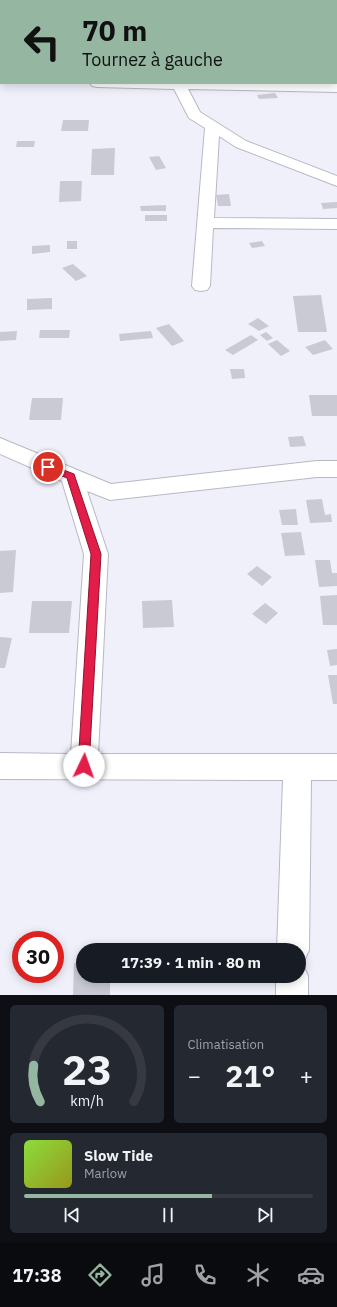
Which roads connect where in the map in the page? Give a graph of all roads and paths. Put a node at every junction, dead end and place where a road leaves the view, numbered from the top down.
1 (125, 84) edge
2 (180, 86) junction
3 (337, 88) edge
4 (212, 126) junction
5 (337, 181) edge
6 (206, 223) junction
7 (337, 224) edge
8 (201, 286) dead end
9 (0, 445) edge
10 (337, 469) edge
11 (71, 476) junction
12 (0, 766) edge
13 (84, 766) junction
14 (297, 767) junction
15 (337, 767) edge
16 (293, 943) edge
17 (292, 983) edge
18 (292, 995) edge

1 - 2 street
2 - 3 street
2 - 4 street
4 - 5 street
4 - 6 street
6 - 7 street
6 - 8 street
9 - 11 street
10 - 11 street
11 - 13 street
12 - 13 street
13 - 14 street
14 - 15 street
14 - 16 street
17 - 18 street

